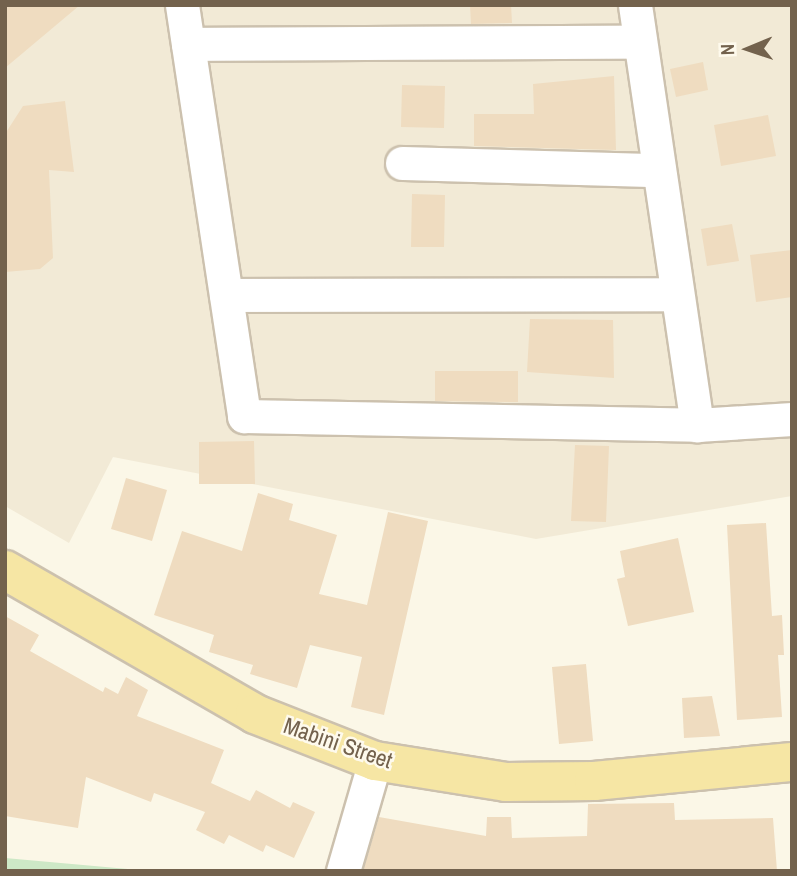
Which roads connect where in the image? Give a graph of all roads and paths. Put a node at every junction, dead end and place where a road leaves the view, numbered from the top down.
1 (182, 5) edge
2 (635, 5) edge
3 (640, 42) junction
4 (188, 44) junction
5 (402, 163) dead end
6 (659, 170) junction
7 (677, 294) junction
8 (226, 295) junction
9 (792, 419) edge
10 (697, 425) junction
11 (5, 570) edge
12 (375, 761) junction
13 (792, 762) edge
14 (343, 871) edge

1 - 4 street
2 - 3 street
3 - 4 street
3 - 6 street
4 - 8 street
5 - 6 street
6 - 7 street
7 - 8 street
7 - 10 street
8 - 10 street
9 - 10 street
11 - 12 main road, Mabini Street
12 - 13 main road, Mabini Street
12 - 14 street

